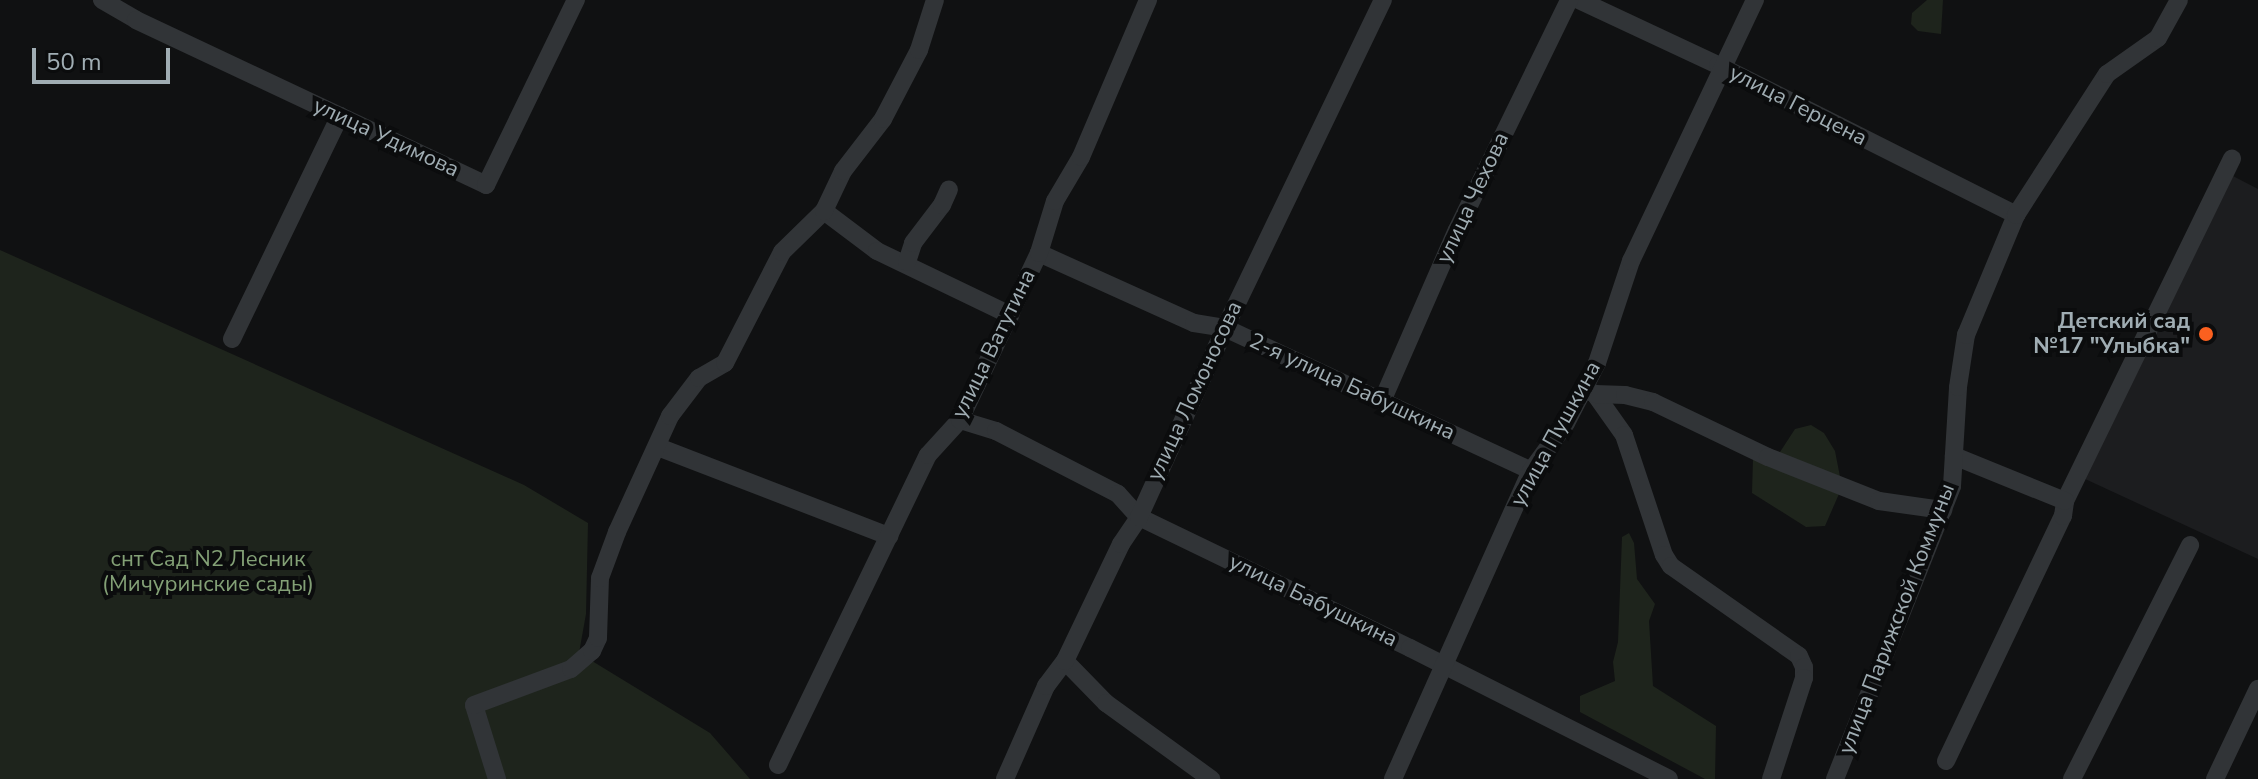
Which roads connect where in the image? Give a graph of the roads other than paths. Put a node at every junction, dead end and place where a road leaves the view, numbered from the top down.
1 (102, 0) edge
2 (576, 0) edge
3 (935, 0) edge
4 (1148, 0) edge
5 (1383, 0) edge
6 (1569, 0) edge
7 (1579, 0) edge
8 (1755, 0) edge
9 (2179, 0) edge
10 (1725, 69) junction
11 (340, 116) junction
12 (2232, 159) dead end
13 (949, 189) dead end
14 (824, 211) junction
15 (2016, 215) junction
16 (1039, 253) junction
17 (907, 262) junction
18 (1010, 315) junction
19 (1225, 328) junction
20 (232, 339) dead end
21 (1589, 391) junction
22 (1383, 399) junction
23 (960, 420) junction
24 (658, 447) junction
25 (1954, 456) junction
26 (1531, 471) junction
27 (2065, 501) junction
28 (1943, 510) junction
29 (1139, 517) junction
30 (889, 536) junction
31 (2190, 545) dead end
32 (1065, 661) junction
33 (1446, 666) junction
34 (2258, 689) edge
35 (1946, 761) dead end
36 (778, 765) dead end
37 (497, 779) edge
38 (1005, 779) edge
39 (1211, 779) edge
40 (1393, 779) edge
41 (1669, 779) edge
42 (1771, 779) edge
43 (1835, 779) edge
44 (2072, 779) edge
45 (2215, 779) edge

1 - 11 street, улица Удимова
2 - 11 street, улица Удимова
3 - 14 street
4 - 16 street, улица Ватутина
5 - 19 street, улица Ломоносова
6 - 22 street, улица Чехова
7 - 10 street, улица Герцена
8 - 10 street, улица Пушкина
9 - 15 street, улица Парижской Коммуны
10 - 15 street, улица Герцена
10 - 21 street, улица Пушкина
11 - 20 street
12 - 27 street
13 - 17 street
14 - 17 street
14 - 24 street
15 - 25 street, улица Парижской Коммуны
16 - 18 street, улица Ватутина
16 - 19 street, 2-я улица Бабушкина
17 - 18 street
18 - 23 street, улица Ватутина
19 - 22 street, 2-я улица Бабушкина
19 - 29 street, улица Ломоносова
21 - 26 street, улица Пушкина
21 - 28 street
21 - 42 street
22 - 26 street, 2-я улица Бабушкина
23 - 29 street, улица Бабушкина
23 - 30 street, улица Ватутина
24 - 30 street
24 - 37 street
25 - 27 street
25 - 28 street, улица Парижской Коммуны
26 - 33 street, улица Пушкина
27 - 35 street
28 - 43 street, улица Парижской Коммуны
29 - 32 street, улица Ломоносова
29 - 33 street, улица Бабушкина
30 - 36 street, улица Ватутина
31 - 44 street
32 - 38 street, улица Ломоносова
32 - 39 street
33 - 40 street, улица Пушкина
33 - 41 street, улица Бабушкина
34 - 45 street

